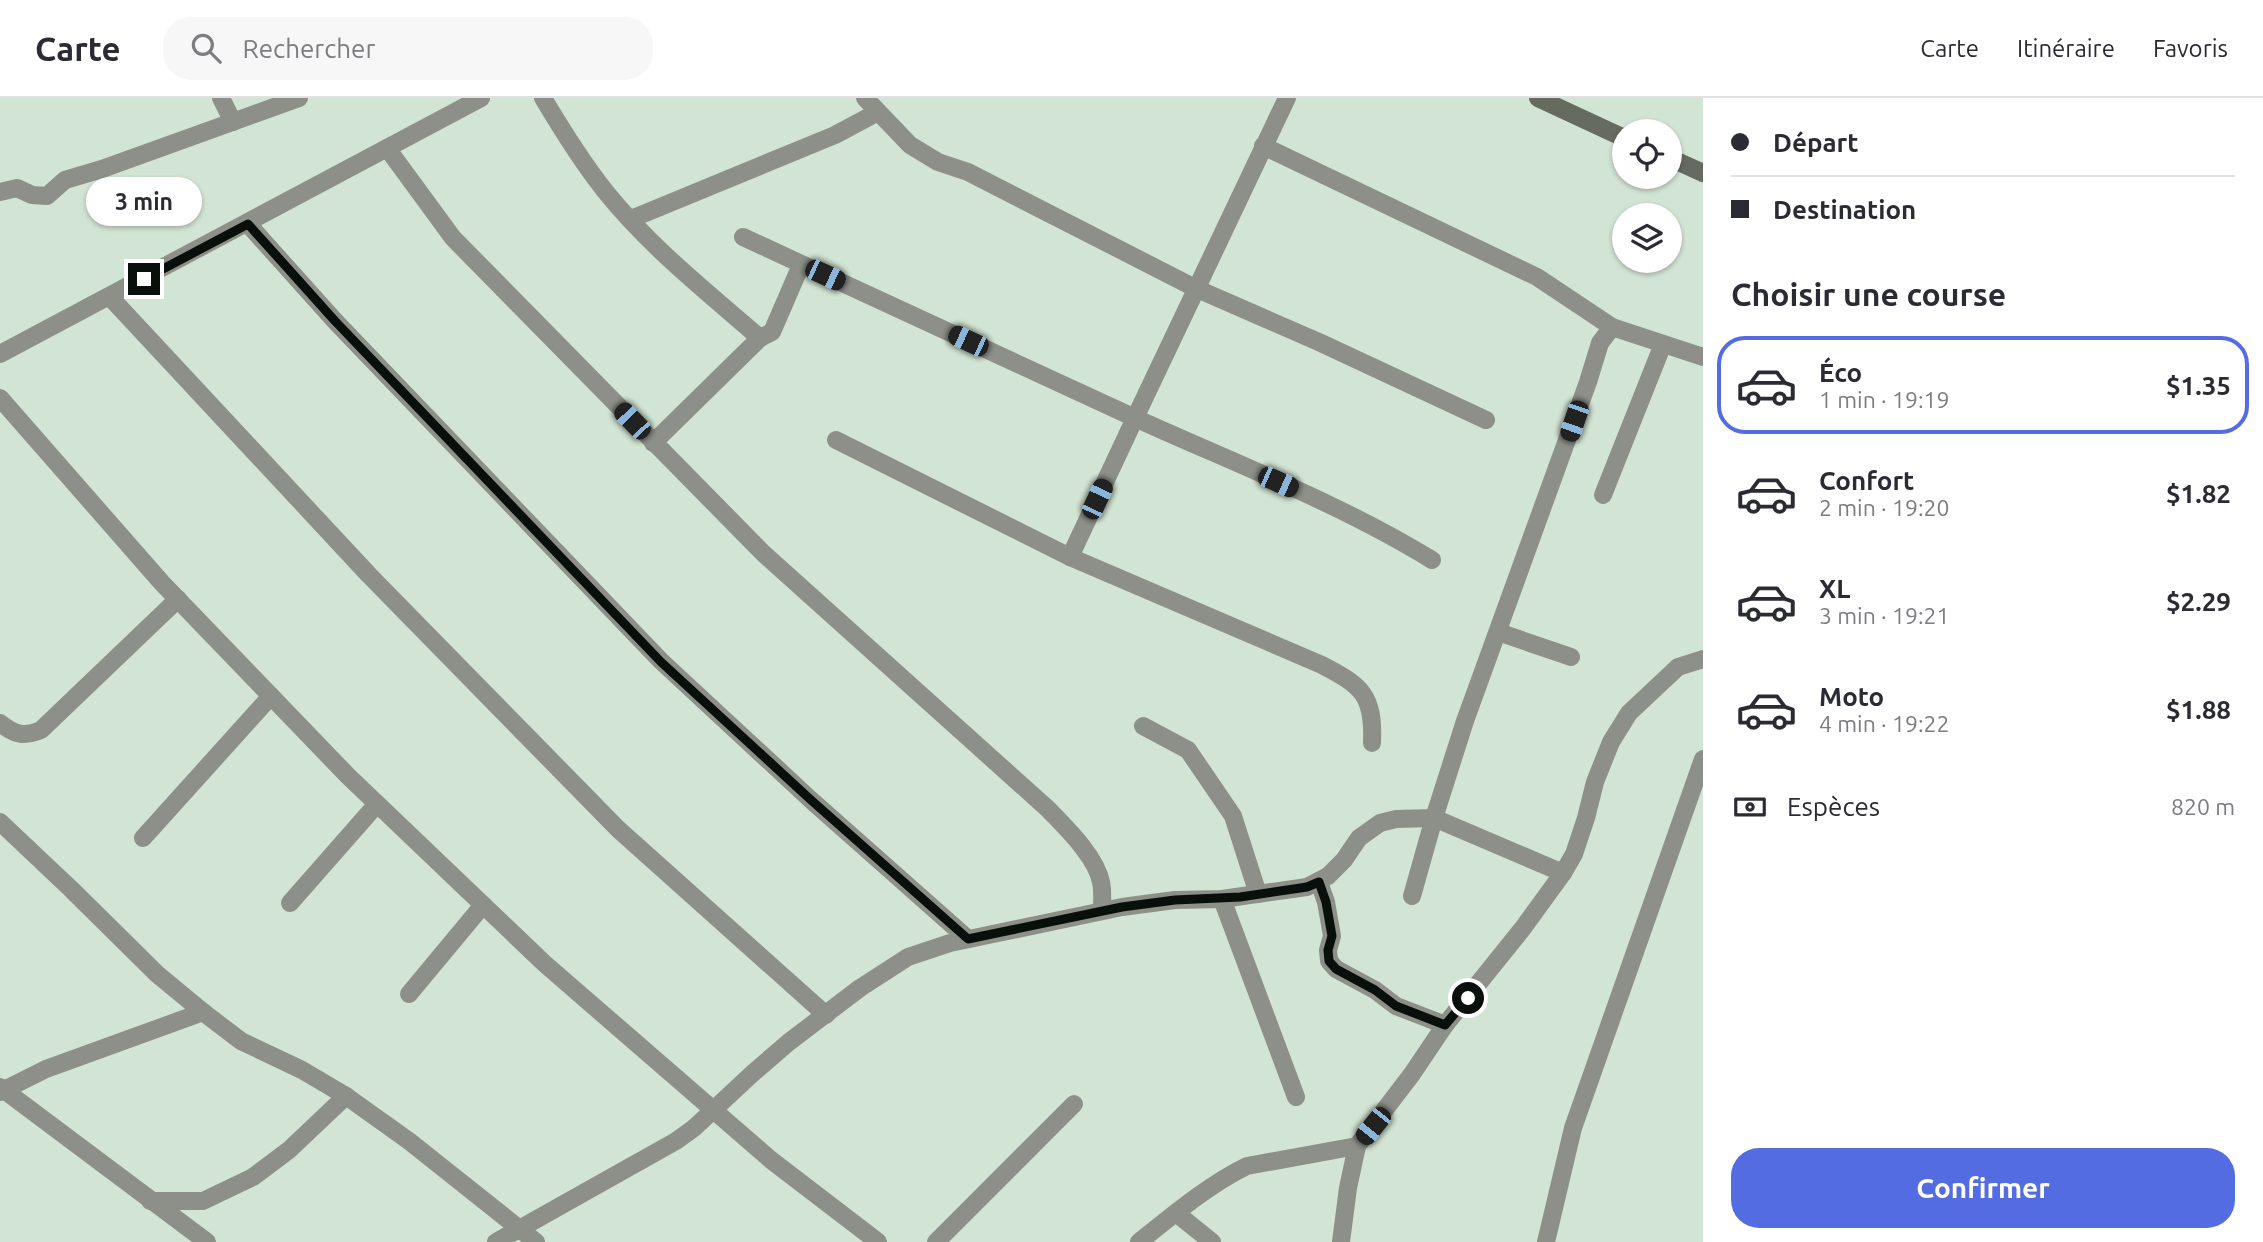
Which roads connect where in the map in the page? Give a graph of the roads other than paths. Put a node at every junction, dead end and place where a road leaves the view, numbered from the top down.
1 (221, 98) edge
2 (299, 98) edge
3 (481, 98) edge
4 (543, 98) edge
5 (865, 98) edge
6 (1287, 98) edge
7 (1538, 98) edge
8 (453, 104) edge
9 (878, 112) junction
10 (233, 122) junction
11 (1612, 132) edge
12 (1263, 146) junction
13 (387, 148) junction
14 (1682, 163) edge
15 (1703, 173) edge
16 (0, 192) edge
17 (631, 219) junction
18 (248, 224) junction
19 (743, 237) dead end
20 (801, 265) junction
21 (1195, 288) junction
22 (110, 297) junction
23 (1612, 327) junction
24 (761, 338) junction
25 (1663, 344) junction
26 (0, 354) edge
27 (1703, 357) edge
28 (0, 398) edge
29 (1135, 418) junction
30 (1486, 420) dead end
31 (836, 440) dead end
32 (653, 443) junction
33 (1603, 495) dead end
34 (1070, 557) junction
35 (1432, 560) dead end
36 (178, 598) junction
37 (1498, 632) junction
38 (1571, 657) dead end
39 (1703, 659) edge
40 (271, 696) junction
41 (0, 723) edge
42 (1143, 726) dead end
43 (1372, 743) dead end
44 (1703, 760) edge
45 (377, 804) junction
46 (1434, 818) junction
47 (0, 822) edge
48 (143, 838) dead end
49 (1563, 873) junction
50 (1319, 882) junction
51 (1258, 894) junction
52 (1412, 896) dead end
53 (1222, 899) junction
54 (290, 903) dead end
55 (483, 905) junction
56 (1102, 910) junction
57 (968, 939) junction
58 (409, 994) dead end
59 (204, 1012) junction
60 (826, 1015) junction
61 (1445, 1025) junction
62 (1, 1090) edge
63 (346, 1096) junction
64 (1296, 1097) dead end
65 (1074, 1104) dead end
66 (712, 1109) junction
67 (1357, 1146) junction
68 (150, 1201) junction
69 (1177, 1213) junction
70 (519, 1229) junction
71 (868, 1239) edge
72 (207, 1242) edge
73 (496, 1242) edge
74 (536, 1242) edge
75 (936, 1242) edge
76 (1139, 1242) edge
77 (1212, 1242) edge
78 (1341, 1242) edge
79 (1546, 1242) edge

1 - 10 street
2 - 10 street
3 - 8 street
4 - 17 street
5 - 9 street
6 - 12 street
7 - 11 main road
8 - 13 street
9 - 17 street
9 - 21 street
10 - 16 street
12 - 21 street
12 - 23 street
13 - 18 street
13 - 32 street
14 - 15 main road
17 - 24 street
18 - 22 street
18 - 57 street
19 - 20 street
20 - 24 street
20 - 29 street
21 - 29 street
21 - 30 street
22 - 26 street
22 - 60 street
23 - 25 street
23 - 37 street
24 - 32 street
25 - 27 street
25 - 33 street
28 - 36 street
29 - 34 street
29 - 35 street
31 - 34 street
32 - 56 street
34 - 43 street
36 - 40 street
36 - 41 street
37 - 38 street
37 - 46 street
39 - 49 street
40 - 45 street
40 - 48 street
42 - 51 street
44 - 79 street
45 - 54 street
45 - 55 street
46 - 49 street
46 - 50 street
46 - 52 street
47 - 59 street
49 - 61 street
50 - 51 street
50 - 61 street
51 - 53 street
53 - 56 street
53 - 64 street
55 - 58 street
55 - 66 street
56 - 57 street
57 - 60 street
59 - 62 street
59 - 63 street
60 - 66 street
61 - 67 street
62 - 68 street
63 - 68 street
63 - 70 street
65 - 75 street
66 - 70 street
66 - 71 street
67 - 69 street
67 - 78 street
68 - 72 street
69 - 76 street
69 - 77 street
70 - 73 street
70 - 74 street

